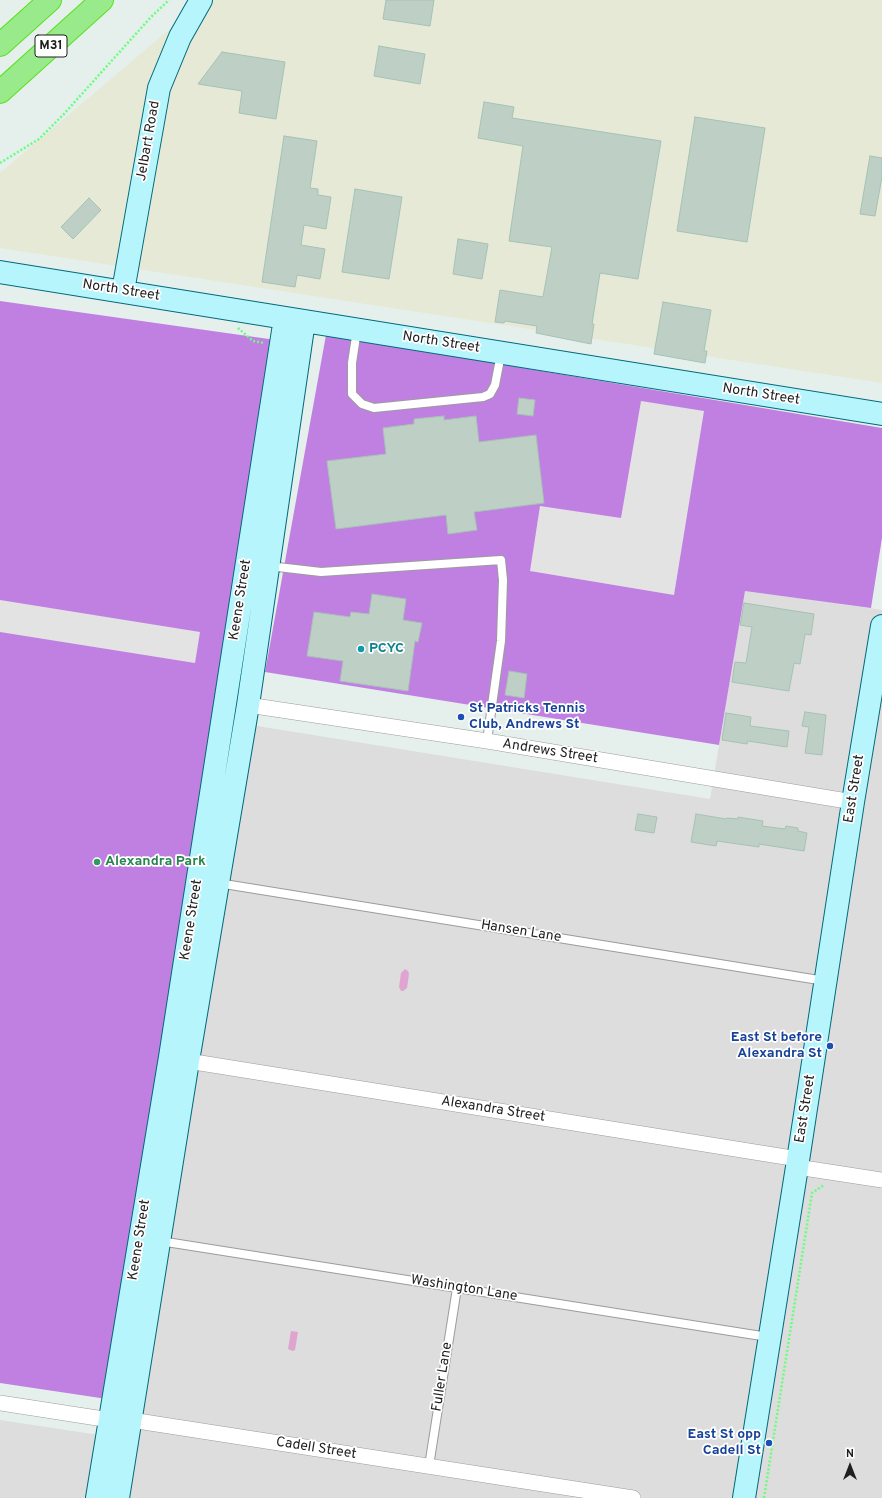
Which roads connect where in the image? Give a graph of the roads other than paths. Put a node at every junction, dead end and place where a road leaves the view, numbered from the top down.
1 (50, 0) edge
2 (102, 0) edge
3 (202, 0) edge
4 (0, 45) edge
5 (0, 92) edge
6 (0, 272) edge
7 (123, 291) junction
8 (294, 320) junction
9 (357, 330) junction
10 (501, 353) junction
11 (882, 414) edge
12 (269, 566) junction
13 (882, 626) edge
14 (226, 702) junction
15 (248, 705) junction
16 (487, 741) junction
17 (852, 802) junction
18 (218, 883) junction
19 (825, 981) junction
20 (179, 1059) junction
21 (798, 1163) junction
22 (882, 1180) edge
23 (159, 1241) junction
24 (457, 1288) junction
25 (769, 1338) junction
26 (0, 1403) edge
27 (110, 1420) junction
28 (132, 1420) junction
29 (429, 1466) junction
30 (97, 1498) edge
31 (118, 1498) edge
32 (632, 1498) edge
33 (744, 1498) edge

1 - 4 highway, M31
2 - 5 highway, M31
3 - 7 street, Jelbart Road
6 - 7 street, North Street
7 - 8 street, North Street
8 - 9 street, North Street
8 - 12 street, Keene Street
8 - 14 street, Keene Street
9 - 10 street, North Street
9 - 10 lane
10 - 11 street, North Street
12 - 15 street, Keene Street
12 - 16 lane
13 - 17 street, East Street
14 - 15 street
14 - 20 street, Keene Street
15 - 16 street, Andrews Street
15 - 18 street, Keene Street
16 - 17 street, Andrews Street
17 - 19 street, East Street
18 - 19 lane, Hansen Lane
18 - 20 street, Keene Street
19 - 21 street, East Street
20 - 21 street, Alexandra Street
20 - 23 street, Keene Street
20 - 27 street, Keene Street
21 - 22 street, Alexandra Street
21 - 25 street, East Street
23 - 24 lane, Washington Lane
23 - 28 street, Keene Street
24 - 25 lane, Washington Lane
24 - 29 lane, Fuller Lane
25 - 33 street, East Street
26 - 27 street, Cadell Street
27 - 28 street, Cadell Street
27 - 30 street, Keene Street
28 - 29 street, Cadell Street
28 - 31 street, Keene Street
29 - 32 street, Cadell Street

